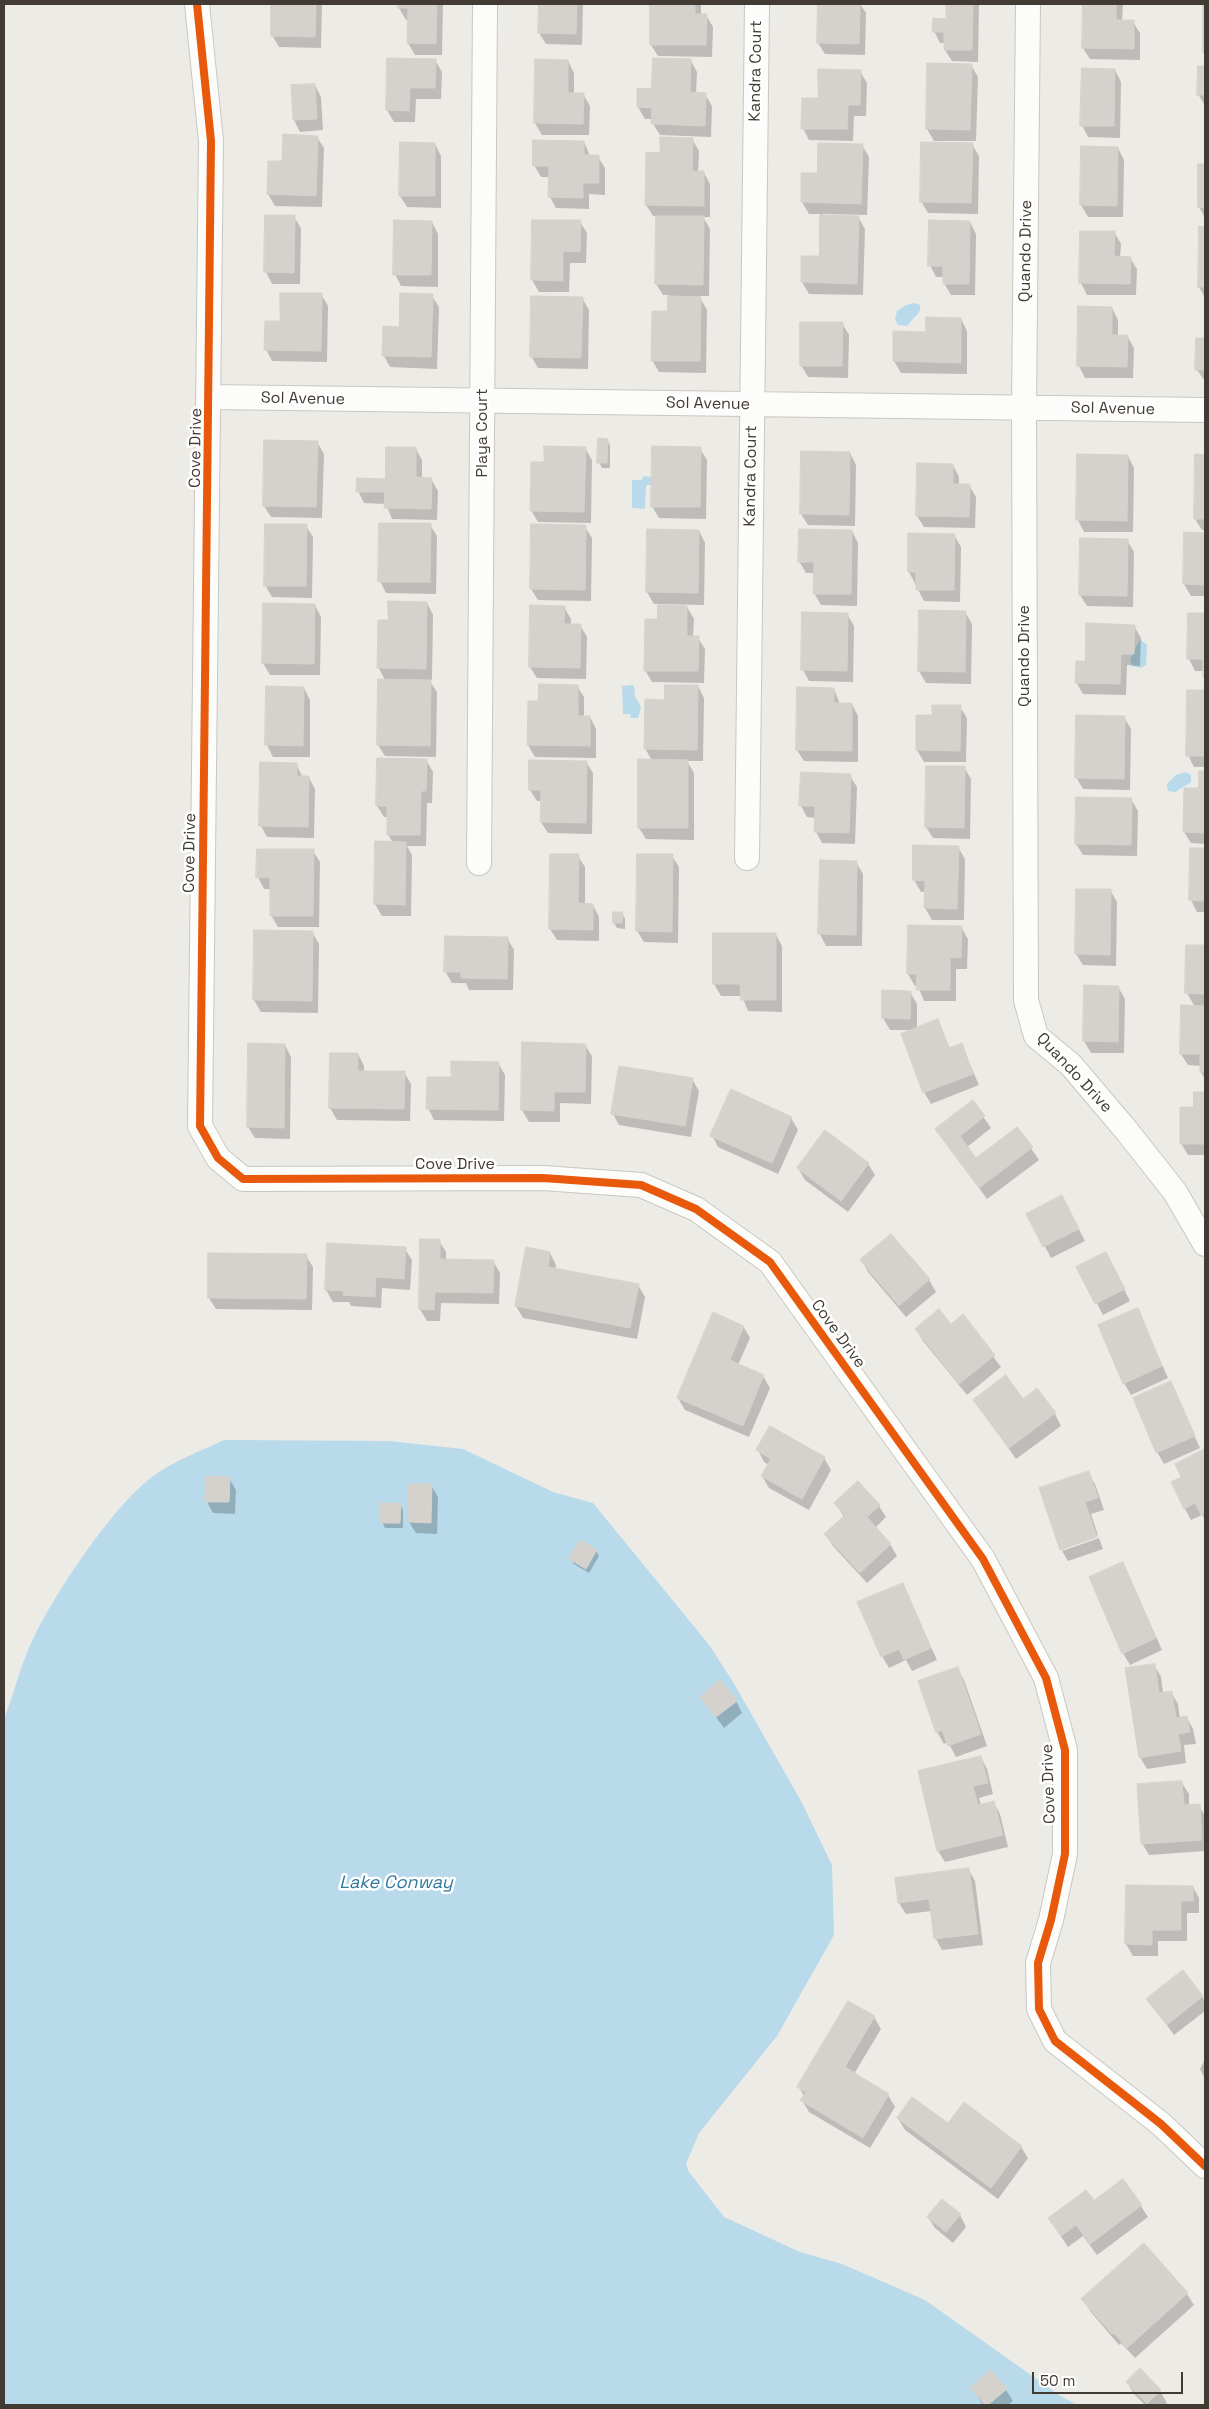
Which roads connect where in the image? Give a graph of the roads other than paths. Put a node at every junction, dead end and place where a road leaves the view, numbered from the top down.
1 (197, 4) edge
2 (485, 4) edge
3 (757, 4) edge
4 (1028, 4) edge
5 (210, 397) junction
6 (483, 401) junction
7 (752, 404) junction
8 (1024, 408) junction
9 (1205, 410) edge
10 (747, 858) dead end
11 (479, 863) dead end
12 (1205, 1244) edge
13 (1205, 2166) edge

1 - 5 street, Cove Drive
2 - 6 street, Playa Court
3 - 7 street, Kandra Court
4 - 8 street, Quando Drive
5 - 6 street, Sol Avenue
5 - 13 street, Cove Drive
6 - 7 street, Sol Avenue
6 - 11 street, Playa Court
7 - 8 street, Sol Avenue
7 - 10 street, Kandra Court
8 - 9 street, Sol Avenue
8 - 12 street, Quando Drive

